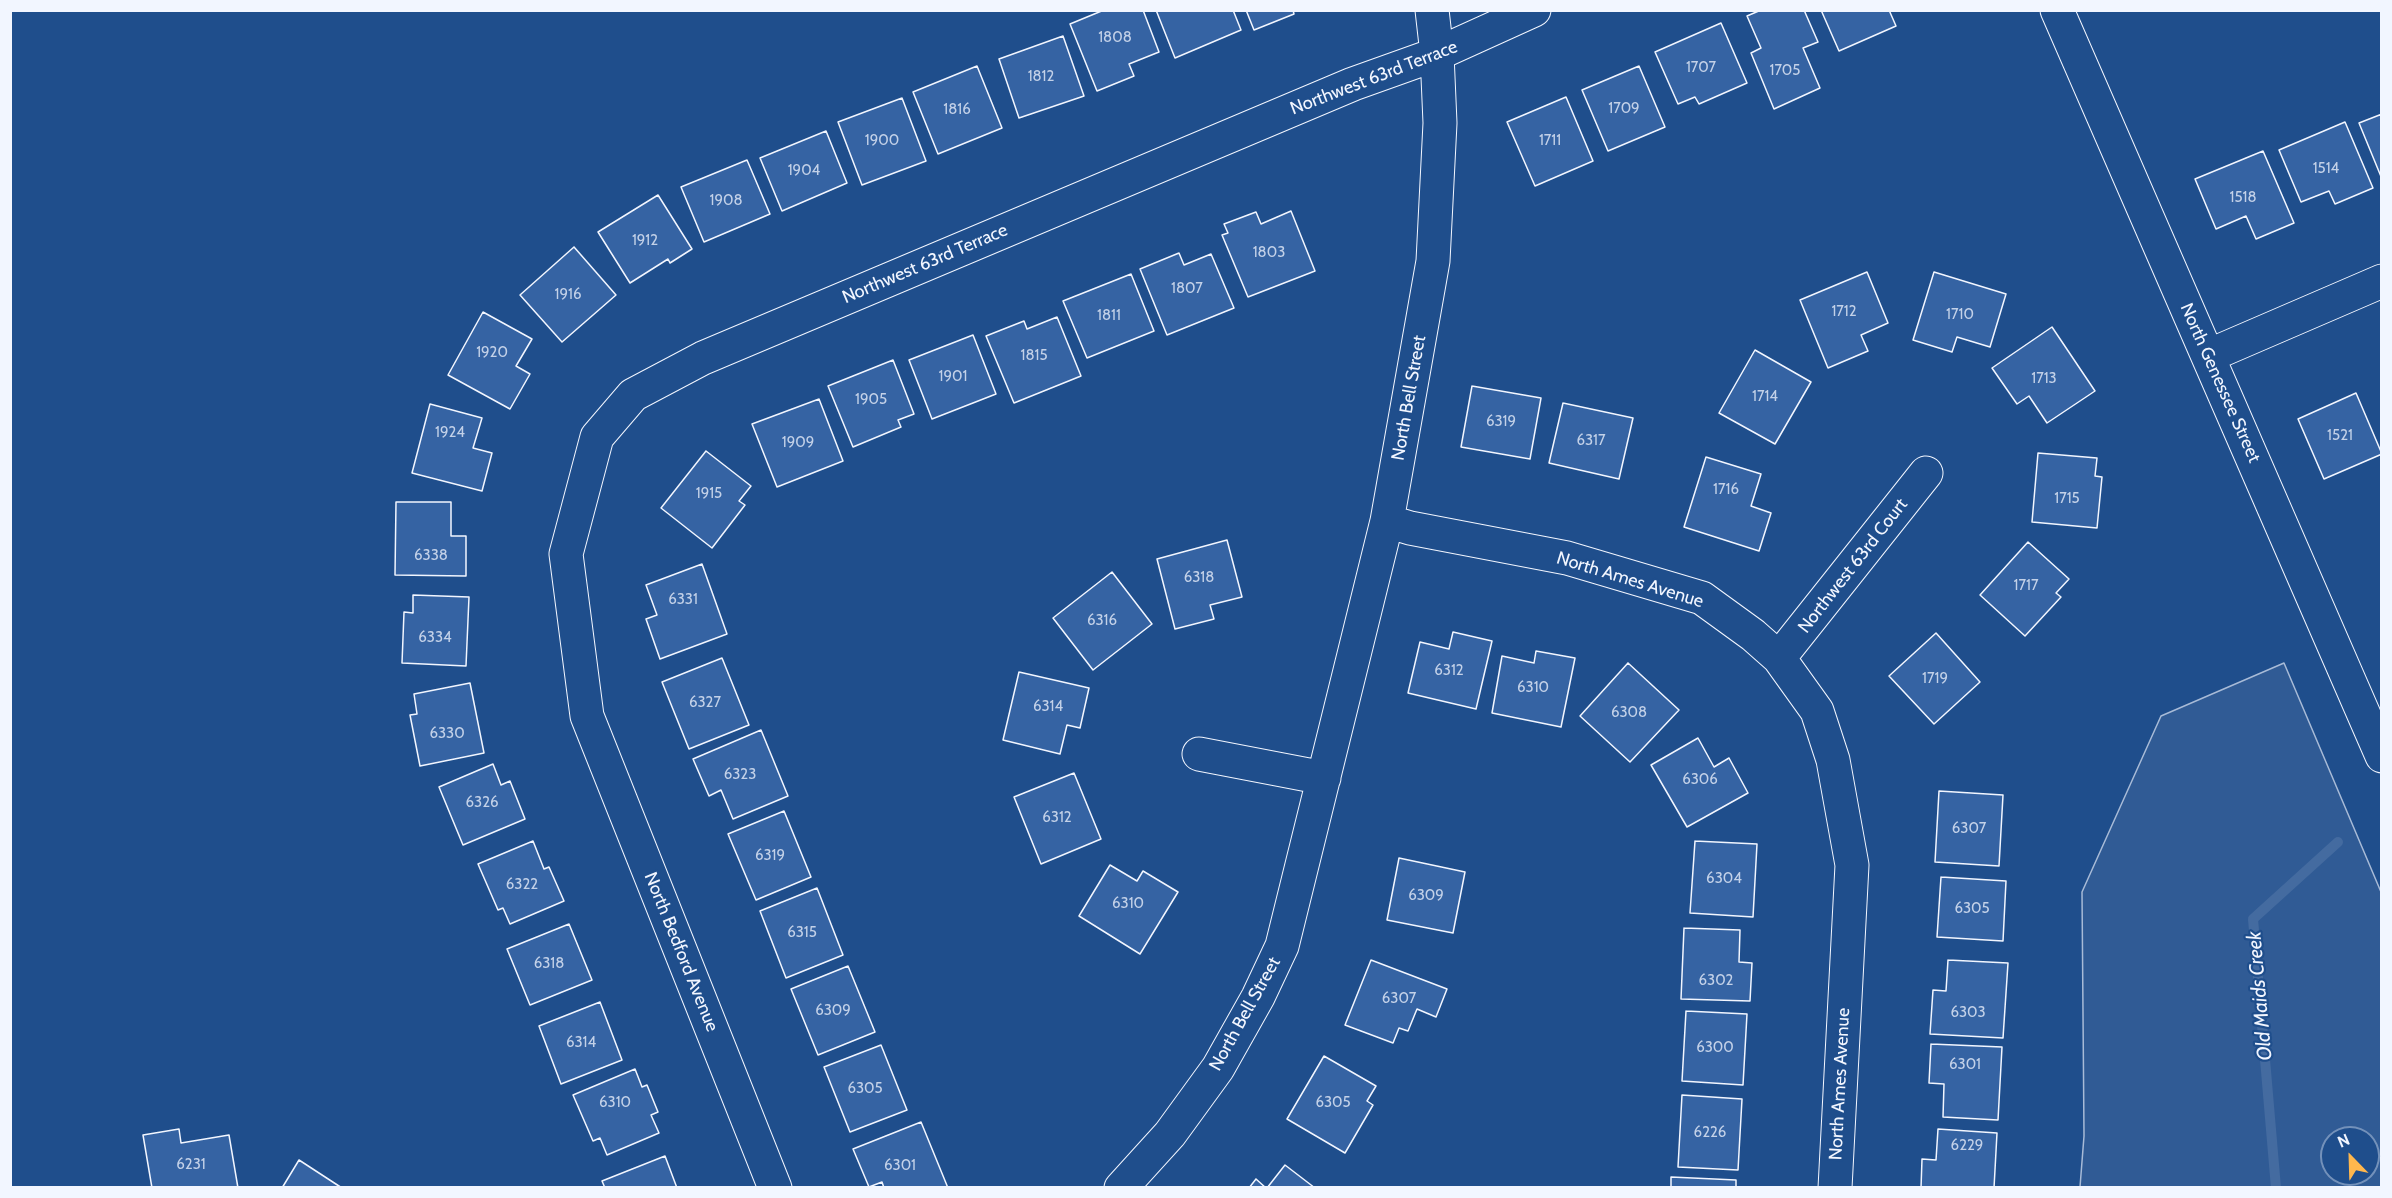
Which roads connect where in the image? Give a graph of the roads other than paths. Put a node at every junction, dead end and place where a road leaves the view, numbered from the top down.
1 (1432, 10) edge
2 (1534, 10) edge
3 (2057, 10) edge
4 (1437, 54) junction
5 (2382, 281) edge
6 (2208, 356) junction
7 (1926, 473) dead end
8 (1387, 521) junction
9 (1779, 658) junction
10 (587, 716) joint
11 (1199, 754) dead end
12 (2382, 756) edge
13 (1324, 778) junction
14 (775, 1188) edge
15 (1121, 1188) edge
16 (1835, 1188) edge

1 - 4 street, North Bell Street
2 - 4 street, Northwest 63rd Terrace
3 - 6 street, North Genessee Street
4 - 8 street, North Bell Street
4 - 10 street, Northwest 63rd Terrace
5 - 6 street
6 - 12 street, North Genessee Street
7 - 9 street, Northwest 63rd Court
8 - 9 street, North Ames Avenue
8 - 13 street, North Bell Street
9 - 16 street, North Ames Avenue
10 - 14 street, North Bedford Avenue
11 - 13 street
13 - 15 street, North Bell Street

